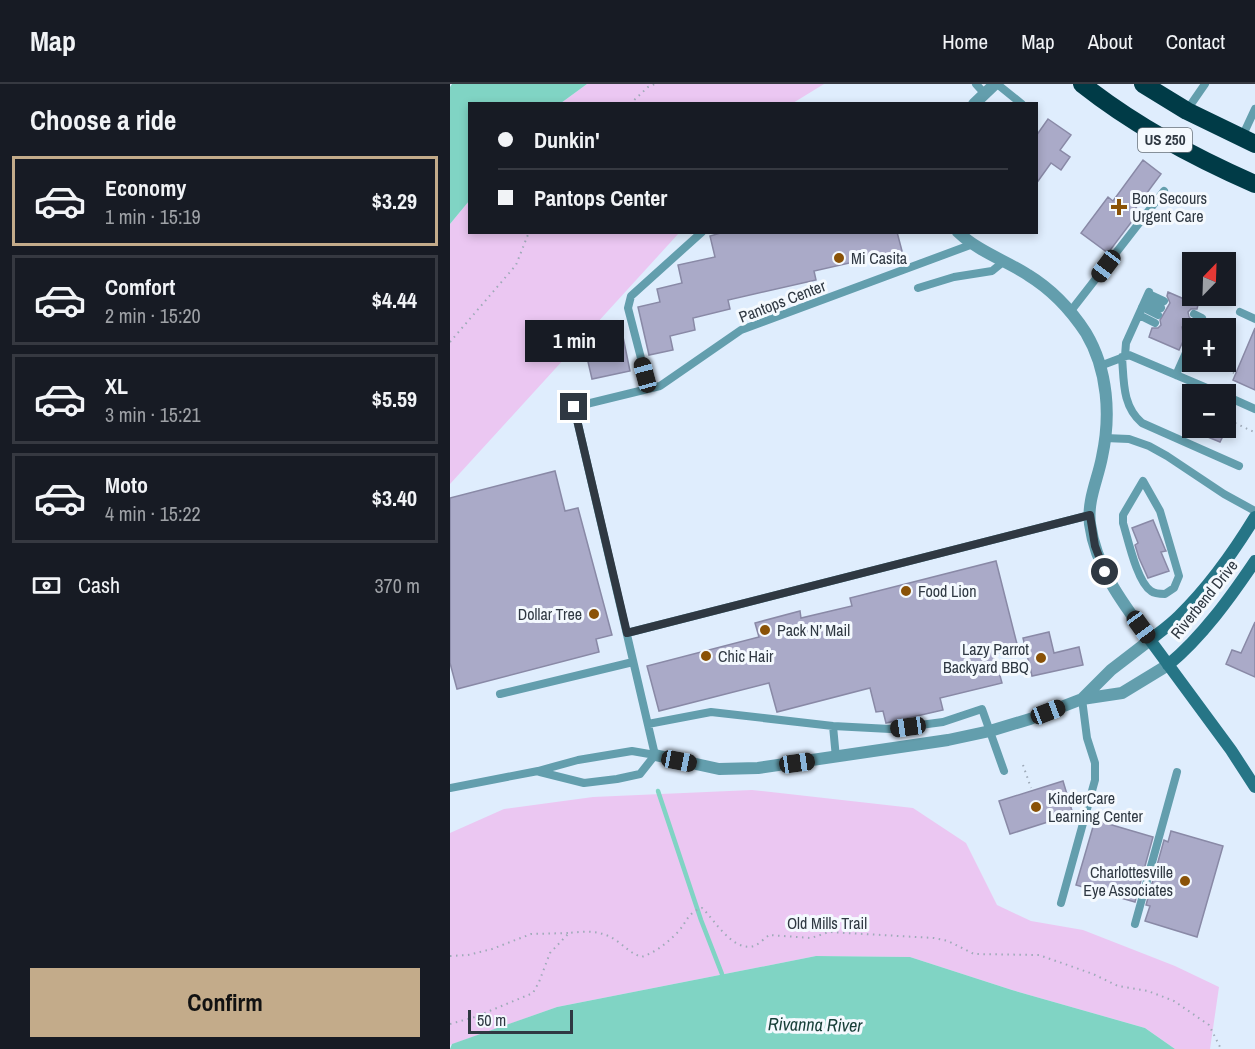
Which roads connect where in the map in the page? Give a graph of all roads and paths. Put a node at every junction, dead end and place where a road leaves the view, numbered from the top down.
1 (655, 84) edge
2 (976, 84) edge
3 (996, 84) edge
4 (1082, 84) edge
5 (1143, 84) edge
6 (1205, 84) edge
7 (985, 94) junction
8 (632, 102) edge
9 (976, 102) edge
10 (1019, 102) edge
11 (1255, 109) edge
12 (1187, 111) junction
13 (1248, 141) edge
14 (1255, 184) edge
15 (1164, 191) dead end
16 (528, 234) edge
17 (700, 234) edge
18 (960, 234) edge
19 (973, 244) junction
20 (1003, 262) junction
21 (918, 288) dead end
22 (1145, 302) junction
23 (1070, 312) junction
24 (1240, 312) dead end
25 (1255, 319) edge
26 (450, 342) edge
27 (1124, 357) junction
28 (1182, 358) edge
29 (1100, 366) junction
30 (1176, 375) junction
31 (1197, 384) edge
32 (649, 389) junction
33 (1236, 400) edge
34 (1255, 409) edge
35 (1236, 423) edge
36 (1254, 432) edge
37 (1105, 438) junction
38 (1239, 466) dead end
39 (1143, 482) joint
40 (1255, 511) edge
41 (1090, 515) junction
42 (1255, 517) edge
43 (1255, 561) edge
44 (627, 633) junction
45 (1150, 640) junction
46 (633, 662) junction
47 (1168, 665) junction
48 (500, 694) dead end
49 (1082, 699) junction
50 (648, 724) junction
51 (833, 726) junction
52 (990, 731) junction
53 (655, 755) junction
54 (836, 758) junction
55 (1023, 765) dead end
56 (538, 771) junction
57 (1004, 771) dead end
58 (1177, 772) dead end
59 (1255, 787) edge
60 (450, 788) edge
61 (1031, 788) dead end
62 (1061, 903) dead end
63 (1135, 924) dead end
64 (569, 933) junction
65 (450, 956) edge
66 (450, 1024) edge
67 (1221, 1049) edge

1 - 8 path
2 - 7 lane
3 - 7 street
3 - 10 lane
4 - 14 highway, US 250
5 - 12 highway, US 250
6 - 12 lane
7 - 9 street
11 - 13 lane
12 - 13 highway, US 250
15 - 23 lane
16 - 26 path
17 - 32 lane
18 - 19 street
19 - 20 street
19 - 32 lane, Pantops Center
20 - 21 lane
20 - 23 street
22 - 22 lane
22 - 27 lane
23 - 29 street
24 - 25 lane
27 - 29 lane
27 - 30 lane
27 - 38 lane
28 - 30 lane
29 - 37 street
30 - 31 lane
32 - 44 lane, Pantops Center
33 - 34 lane
35 - 36 path
37 - 40 lane
37 - 41 street
39 - 39 lane
41 - 44 lane
41 - 45 street
42 - 45 street, Riverbend Drive
43 - 47 street, Riverbend Drive
44 - 46 lane, Pantops Center
45 - 47 street
45 - 49 street, Riverbend Drive
46 - 48 lane
46 - 50 lane, Pantops Center
47 - 49 street, Riverbend Drive
47 - 59 street
49 - 52 street, Riverbend Drive
49 - 62 lane
50 - 51 lane
50 - 53 lane, Pantops Center
51 - 52 lane
51 - 54 lane
52 - 54 street, Riverbend Drive
52 - 57 lane
53 - 54 street, Riverbend Drive
53 - 56 lane
53 - 56 lane
55 - 61 path
56 - 60 lane
58 - 63 lane
64 - 65 path
64 - 66 path
64 - 67 path, Old Mills Trail

